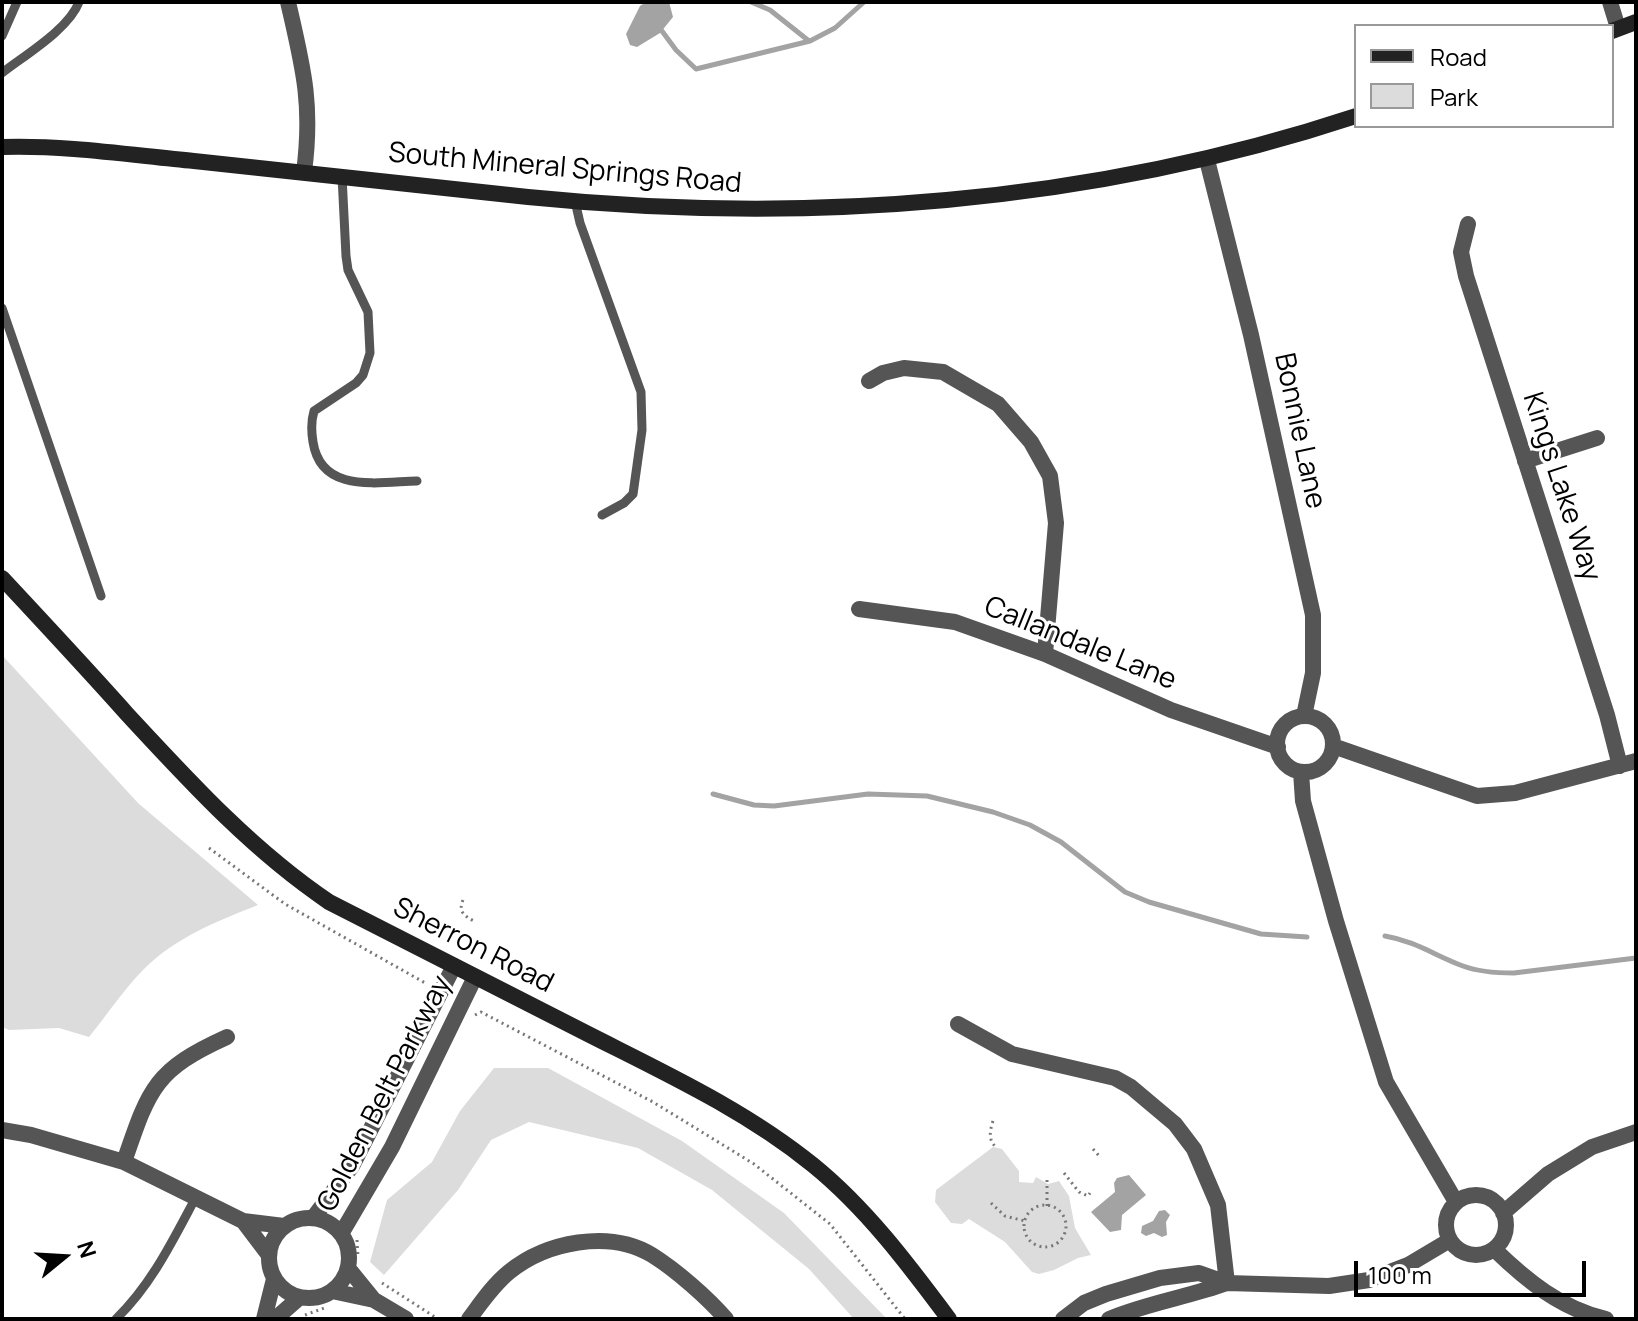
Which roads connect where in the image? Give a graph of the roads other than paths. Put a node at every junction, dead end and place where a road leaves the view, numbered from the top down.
1 (17, 2) edge
2 (79, 2) edge
3 (288, 2) edge
4 (1610, 2) edge
5 (1636, 22) edge
6 (1614, 24) edge
7 (1615, 30) edge
8 (2, 36) edge
9 (2, 73) edge
10 (1354, 117) edge
11 (2, 147) edge
12 (1207, 160) junction
13 (304, 172) junction
14 (342, 176) junction
15 (575, 201) junction
16 (1468, 224) dead end
17 (2, 308) edge
18 (869, 381) dead end
19 (1597, 438) dead end
20 (1525, 461) junction
21 (417, 481) dead end
22 (602, 515) dead end
23 (2, 578) edge
24 (101, 596) dead end
25 (859, 609) dead end
26 (1045, 654) junction
27 (1304, 716) junction
28 (1333, 746) junction
29 (1278, 747) junction
30 (1628, 764) edge
31 (1301, 772) junction
32 (454, 966) junction
33 (475, 977) junction
34 (958, 1024) dead end
35 (227, 1037) dead end
36 (2, 1130) edge
37 (1636, 1132) edge
38 (124, 1162) junction
39 (196, 1197) junction
40 (1456, 1202) junction
41 (1503, 1213) junction
42 (313, 1218) junction
43 (243, 1221) junction
44 (284, 1226) junction
45 (341, 1234) junction
46 (1450, 1240) junction
47 (1494, 1249) junction
48 (268, 1254) junction
49 (355, 1266) junction
50 (274, 1279) junction
51 (1227, 1283) junction
52 (299, 1298) junction
53 (334, 1299) junction
54 (374, 1300) junction
55 (116, 1319) edge
56 (264, 1319) edge
57 (275, 1319) edge
58 (406, 1319) edge
59 (469, 1319) edge
60 (726, 1319) edge
61 (949, 1319) edge
62 (1063, 1319) edge
63 (1109, 1319) edge
64 (1606, 1319) edge

1 - 8 lane
2 - 9 lane
3 - 13 street
4 - 6 street
5 - 7 street
10 - 12 street, South Mineral Springs Road
11 - 13 street, South Mineral Springs Road
12 - 15 street, South Mineral Springs Road
12 - 27 street, Bonnie Lane
13 - 14 street, South Mineral Springs Road
14 - 15 street, South Mineral Springs Road
14 - 21 lane
15 - 22 lane
16 - 20 street, Kings Lake Way
17 - 24 lane
18 - 26 street
19 - 20 street
20 - 30 street, Kings Lake Way
23 - 32 street, Sherron Road
25 - 26 street, Callandale Lane
26 - 29 street, Callandale Lane
27 - 28 street
27 - 29 street
28 - 30 street
28 - 31 street
29 - 31 street
31 - 40 street
32 - 33 street, Sherron Road
32 - 42 street, Golden Belt Parkway
33 - 45 street, Golden Belt Parkway
33 - 61 street, Sherron Road
34 - 51 street
35 - 38 street
36 - 38 street
37 - 41 street
38 - 39 street
39 - 43 street
39 - 55 lane
40 - 41 street
40 - 46 street
41 - 47 street
42 - 44 street
42 - 45 street
43 - 44 street
43 - 48 street
44 - 48 street
45 - 49 street
46 - 47 street
46 - 51 street
47 - 64 street
48 - 50 street
49 - 53 street
49 - 54 street
50 - 52 street
50 - 56 street
51 - 62 street
51 - 63 street
52 - 53 street
52 - 57 street
53 - 54 street
54 - 58 street
59 - 60 street

